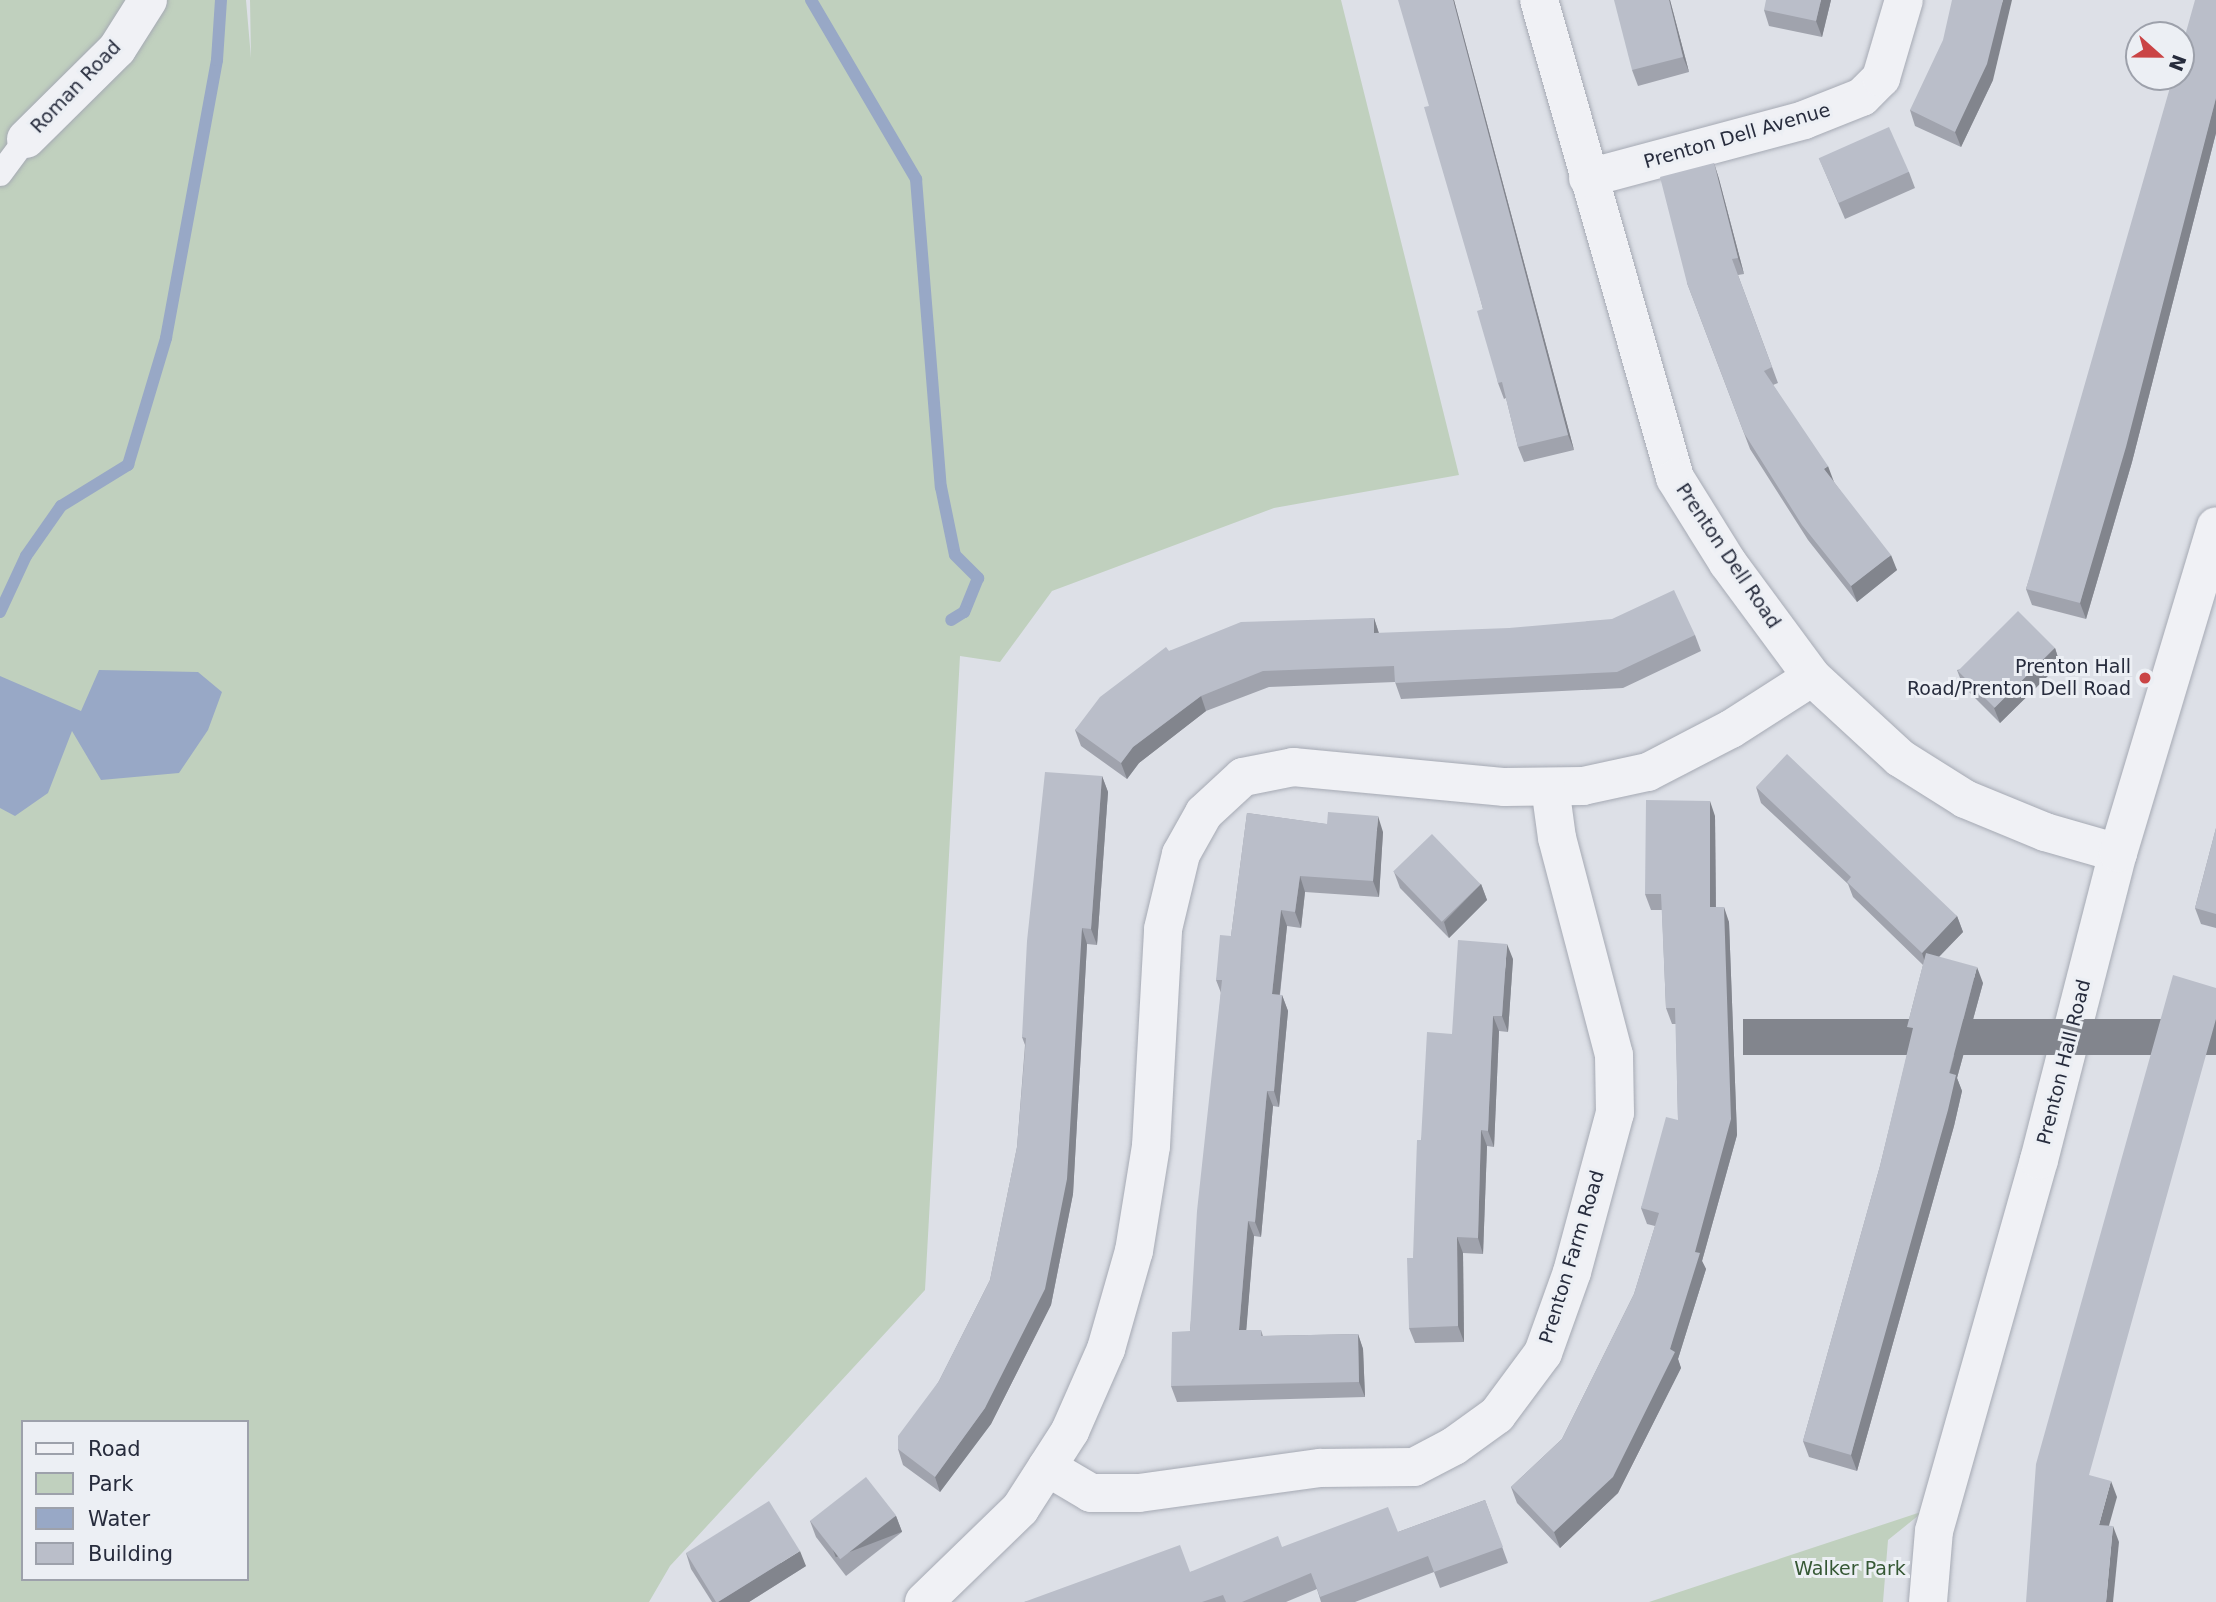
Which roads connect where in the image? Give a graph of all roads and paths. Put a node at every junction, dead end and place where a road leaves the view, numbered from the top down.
1 (148, 0) edge
2 (1538, 0) edge
3 (1904, 0) edge
4 (26, 139) joint
5 (0, 174) edge
6 (1588, 178) junction
7 (2216, 526) edge
8 (1812, 677) junction
9 (1550, 787) junction
10 (2118, 853) junction
11 (1047, 1467) junction
12 (924, 1602) edge
13 (1928, 1602) edge

1 - 4 street, Roman Road
2 - 6 street, Prenton Dell Road
3 - 6 street, Prenton Dell Avenue
4 - 5 lane
6 - 8 street, Prenton Dell Road
7 - 10 street, Prenton Hall Road
8 - 9 street
8 - 10 street, Prenton Dell Road
9 - 11 street
9 - 11 street, Prenton Farm Road
10 - 13 street, Prenton Hall Road
11 - 12 street

